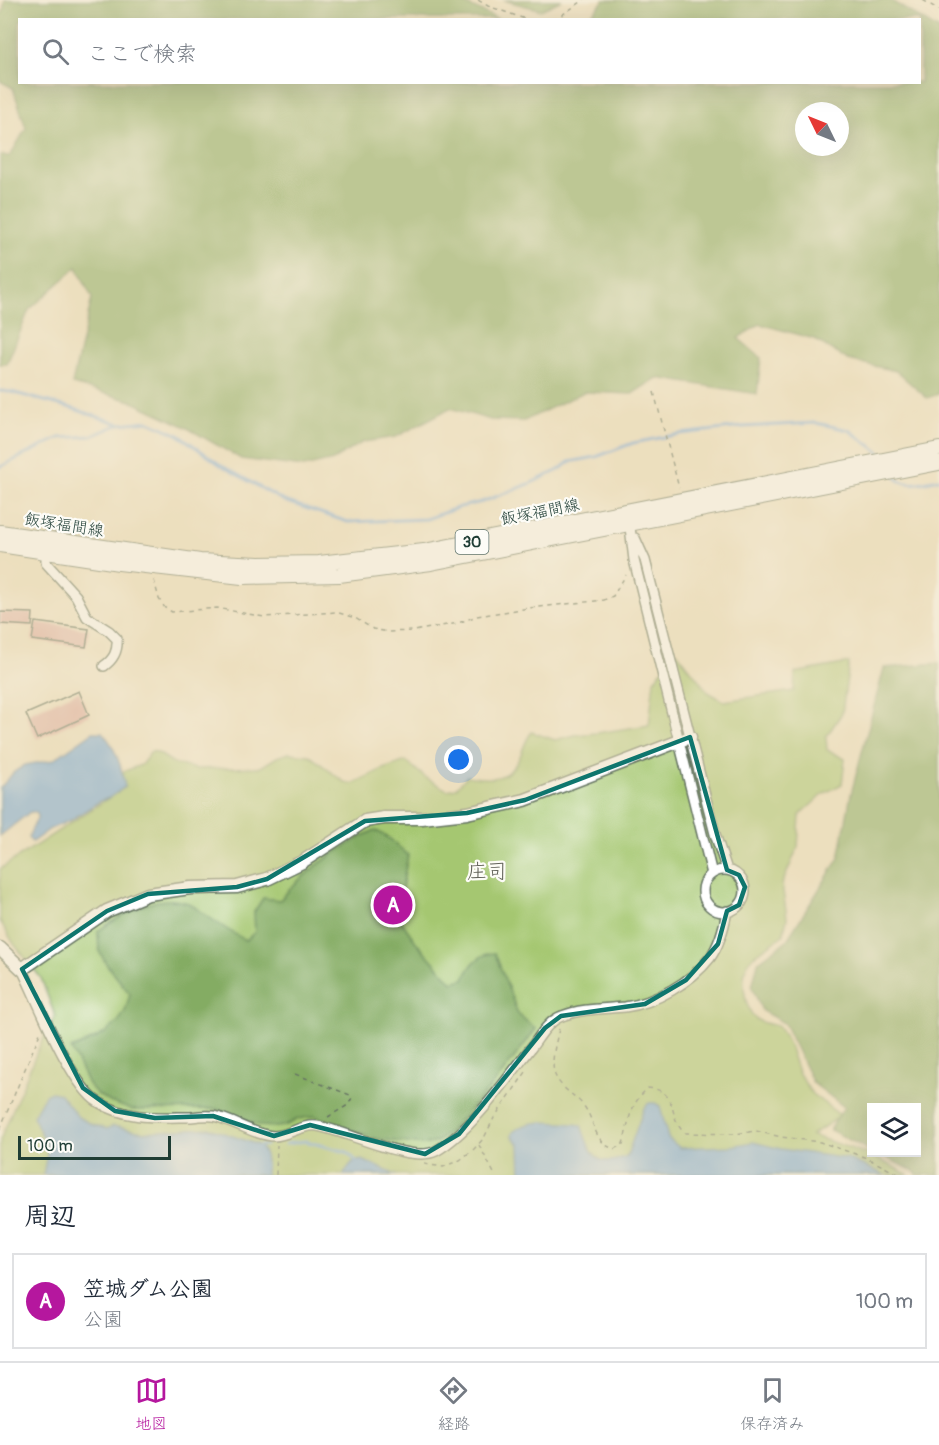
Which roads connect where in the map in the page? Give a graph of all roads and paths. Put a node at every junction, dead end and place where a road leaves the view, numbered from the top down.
1 (478, 0) edge
2 (584, 0) edge
3 (923, 0) edge
4 (939, 10) edge
5 (522, 18) edge
6 (557, 18) edge
7 (654, 392) dead end
8 (939, 449) edge
9 (939, 463) edge
10 (682, 500) junction
11 (628, 518) junction
12 (0, 532) edge
13 (0, 545) edge
14 (46, 546) junction
15 (634, 560) junction
16 (151, 567) junction
17 (104, 666) dead end
18 (685, 739) junction
19 (727, 870) junction
20 (712, 874) junction
21 (727, 911) junction
22 (0, 948) edge
23 (22, 969) junction
24 (561, 1016) junction
25 (44, 1017) junction
26 (295, 1074) dead end
27 (314, 1126) junction
28 (0, 1129) edge
29 (274, 1136) junction
30 (479, 1144) dead end
31 (276, 1175) edge
32 (495, 1175) edge
33 (900, 1175) edge

1 - 5 path
2 - 6 path
3 - 4 path
7 - 10 path
8 - 10 main road, 飯塚福間線 / 30
9 - 11 main road, 飯塚福間線 / 30
10 - 11 main road, 飯塚福間線 / 30
11 - 14 main road, 飯塚福間線 / 30
11 - 15 street
11 - 16 main road, 飯塚福間線 / 30
11 - 18 street
12 - 14 main road, 飯塚福間線 / 30
13 - 14 main road, 飯塚福間線 / 30
14 - 16 main road, 飯塚福間線 / 30
14 - 17 street
15 - 16 path
15 - 18 street
18 - 19 street
18 - 20 street
18 - 23 street
19 - 20 street
19 - 21 street
20 - 21 street
21 - 24 street
22 - 23 street
23 - 25 street
24 - 27 street
24 - 33 path
25 - 28 path
25 - 29 street
26 - 27 path
27 - 29 street
29 - 31 path
30 - 32 path

